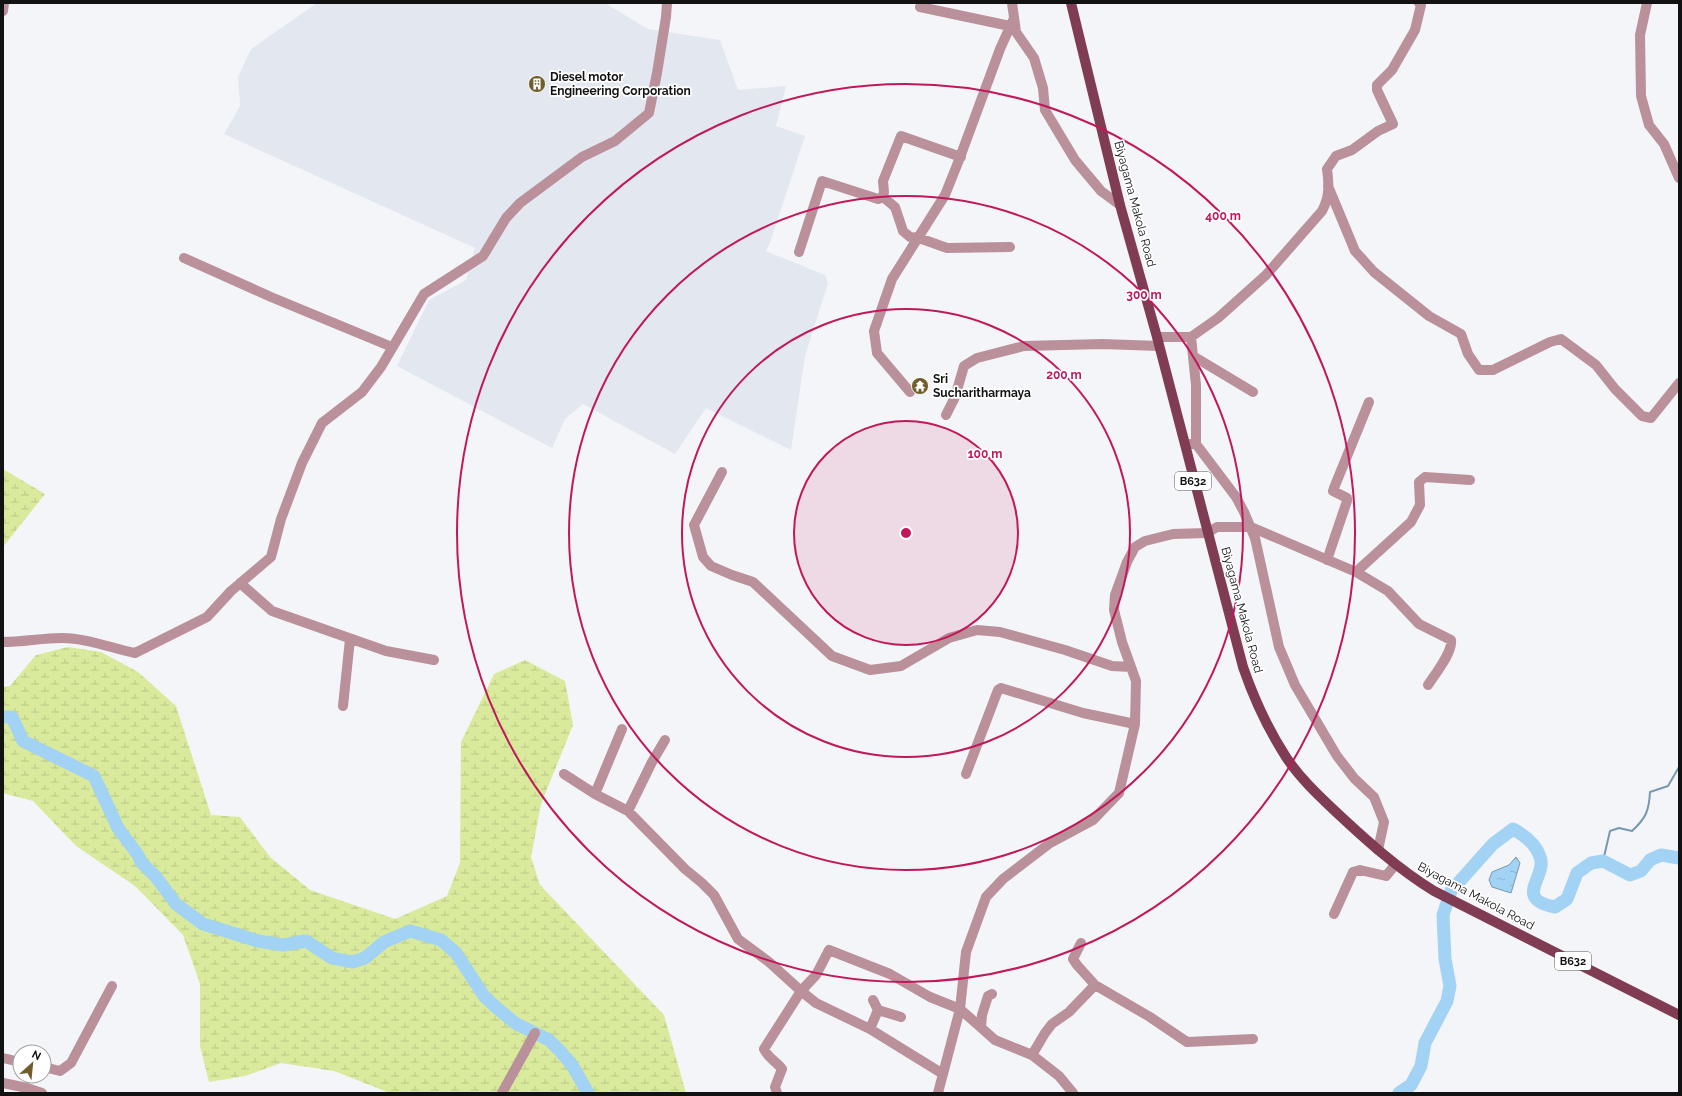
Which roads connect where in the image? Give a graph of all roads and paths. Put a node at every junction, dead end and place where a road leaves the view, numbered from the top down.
1 (4, 3) edge
2 (667, 3) edge
3 (1012, 3) edge
4 (1071, 3) edge
5 (1419, 3) edge
6 (1647, 3) edge
7 (920, 7) dead end
8 (3, 11) edge
9 (1012, 22) junction
10 (961, 157) junction
11 (1679, 178) edge
12 (1328, 186) junction
13 (883, 197) junction
14 (1120, 205) junction
15 (919, 238) junction
16 (1010, 247) dead end
17 (800, 252) dead end
18 (184, 258) dead end
19 (1191, 337) junction
20 (1158, 341) junction
21 (392, 347) junction
22 (1193, 356) junction
23 (1679, 384) edge
24 (910, 392) dead end
25 (1253, 392) dead end
26 (1369, 402) dead end
27 (946, 415) dead end
28 (1196, 444) junction
29 (1184, 445) junction
30 (722, 472) dead end
31 (1470, 480) dead end
32 (1251, 527) junction
33 (1207, 533) junction
34 (1327, 560) junction
35 (1356, 572) junction
36 (240, 583) junction
37 (350, 639) junction
38 (3, 642) edge
39 (434, 660) dead end
40 (1131, 667) junction
41 (1428, 685) dead end
42 (343, 706) dead end
43 (1136, 724) junction
44 (622, 729) dead end
45 (665, 740) dead end
46 (564, 774) dead end
47 (966, 774) dead end
48 (595, 794) junction
49 (628, 811) junction
50 (1378, 850) junction
51 (1395, 865) junction
52 (1334, 914) dead end
53 (1081, 943) dead end
54 (1095, 985) junction
55 (112, 986) dead end
56 (801, 991) junction
57 (992, 994) dead end
58 (873, 1000) dead end
59 (960, 1009) junction
60 (878, 1010) junction
61 (1679, 1015) edge
62 (901, 1017) dead end
63 (981, 1027) junction
64 (870, 1029) junction
65 (535, 1033) dead end
66 (1253, 1039) dead end
67 (1032, 1055) junction
68 (52, 1069) edge
69 (943, 1074) junction
70 (3, 1082) edge
71 (940, 1092) edge
72 (42, 1093) edge
73 (502, 1093) edge
74 (777, 1093) edge
75 (1073, 1093) edge

1 - 8 street
2 - 21 street
3 - 9 street
4 - 14 main road, Biyagama Makola Road / B632
5 - 12 street
6 - 11 street
7 - 9 street
9 - 10 street
9 - 14 street
10 - 13 street
10 - 15 street
12 - 19 street
12 - 23 street
13 - 15 street
13 - 17 street
14 - 20 main road, Biyagama Makola Road / B632
15 - 16 street
15 - 24 street
18 - 21 street
19 - 20 street
19 - 22 street
20 - 27 street
20 - 29 main road, Biyagama Makola Road / B632
21 - 36 street
22 - 25 street
22 - 28 street
26 - 34 street
28 - 29 street
28 - 32 street
29 - 33 main road, Biyagama Makola Road / B632
30 - 40 street
31 - 35 street
32 - 33 street
32 - 34 street
32 - 50 street
33 - 40 street
33 - 50 main road, Biyagama Makola Road / B632
34 - 35 street
35 - 41 street
36 - 37 street
36 - 38 street
37 - 39 street
37 - 42 street
40 - 43 street
43 - 47 street
43 - 59 street
44 - 48 street
45 - 49 street
46 - 48 street
48 - 49 street
49 - 56 street
50 - 51 main road, Biyagama Makola Road / B632
51 - 52 street
51 - 61 main road, Biyagama Makola Road / B632
53 - 54 street
54 - 66 street
54 - 67 street
55 - 68 street
56 - 59 street
56 - 64 street
56 - 74 street
57 - 63 street
58 - 60 street
59 - 63 street
59 - 69 street
60 - 62 street
60 - 64 street
63 - 67 street
64 - 69 street
65 - 73 street
67 - 75 street
69 - 71 street
70 - 72 street

